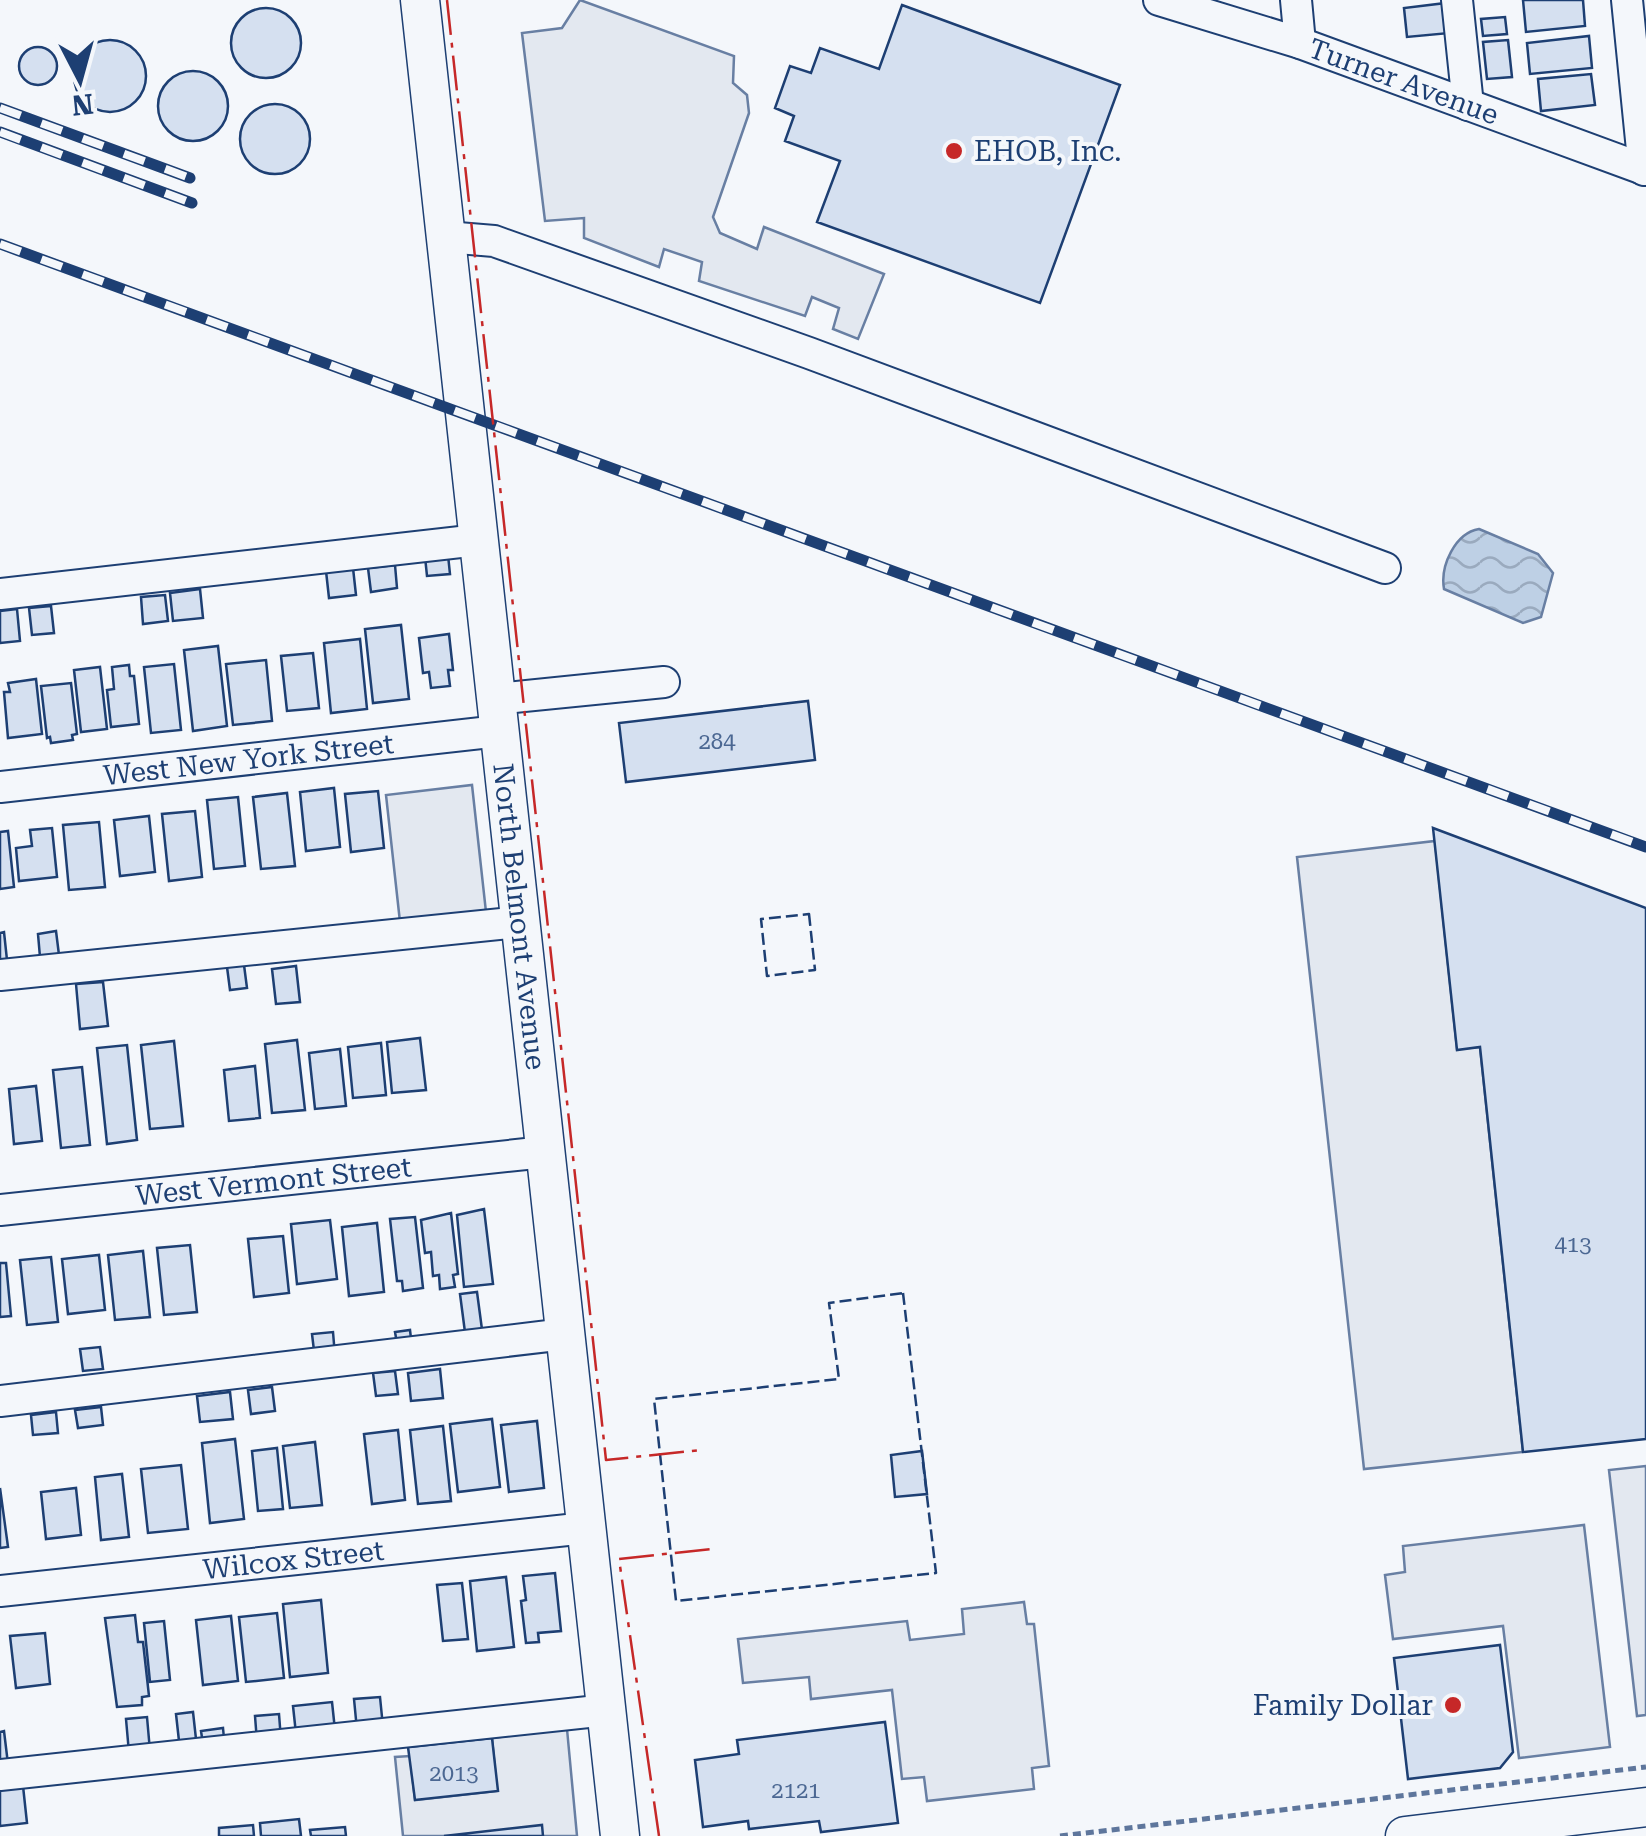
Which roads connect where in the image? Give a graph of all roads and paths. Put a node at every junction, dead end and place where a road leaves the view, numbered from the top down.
1 (420, 0) edge
2 (1160, 0) edge
3 (1296, 0) edge
4 (1457, 0) edge
5 (1627, 0) edge
6 (1300, 43) junction
7 (1468, 105) junction
8 (1645, 170) edge
9 (446, 237) junction
10 (478, 540) junction
11 (1385, 568) dead end
12 (0, 594) edge
13 (664, 682) dead end
14 (497, 715) junction
15 (0, 786) edge
16 (520, 922) junction
17 (0, 975) edge
18 (545, 1152) junction
19 (0, 1210) edge
20 (566, 1334) junction
21 (0, 1401) edge
22 (586, 1528) junction
23 (0, 1591) edge
24 (606, 1710) junction
25 (1646, 1767) edge
26 (0, 1775) edge
27 (1646, 1807) edge
28 (1532, 1828) edge
29 (620, 1836) edge
30 (1060, 1836) edge
31 (1405, 1836) edge

1 - 9 main road, North Belmont Avenue
2 - 6 street, Turner Avenue
3 - 6 street
4 - 7 street
5 - 8 street
6 - 7 street, Turner Avenue
7 - 8 street, Turner Avenue
9 - 10 main road, North Belmont Avenue
9 - 11 street
10 - 12 street
10 - 14 main road, North Belmont Avenue
13 - 14 street, West New York Street
14 - 15 street, West New York Street
14 - 16 main road, North Belmont Avenue
16 - 17 street
16 - 18 main road, North Belmont Avenue
18 - 19 street, West Vermont Street
18 - 20 main road, North Belmont Avenue
20 - 21 street
20 - 22 main road, North Belmont Avenue
22 - 23 street, Wilcox Street
22 - 24 main road, North Belmont Avenue
24 - 26 street
24 - 29 main road, North Belmont Avenue
25 - 30 path
27 - 28 main road
28 - 31 main road

